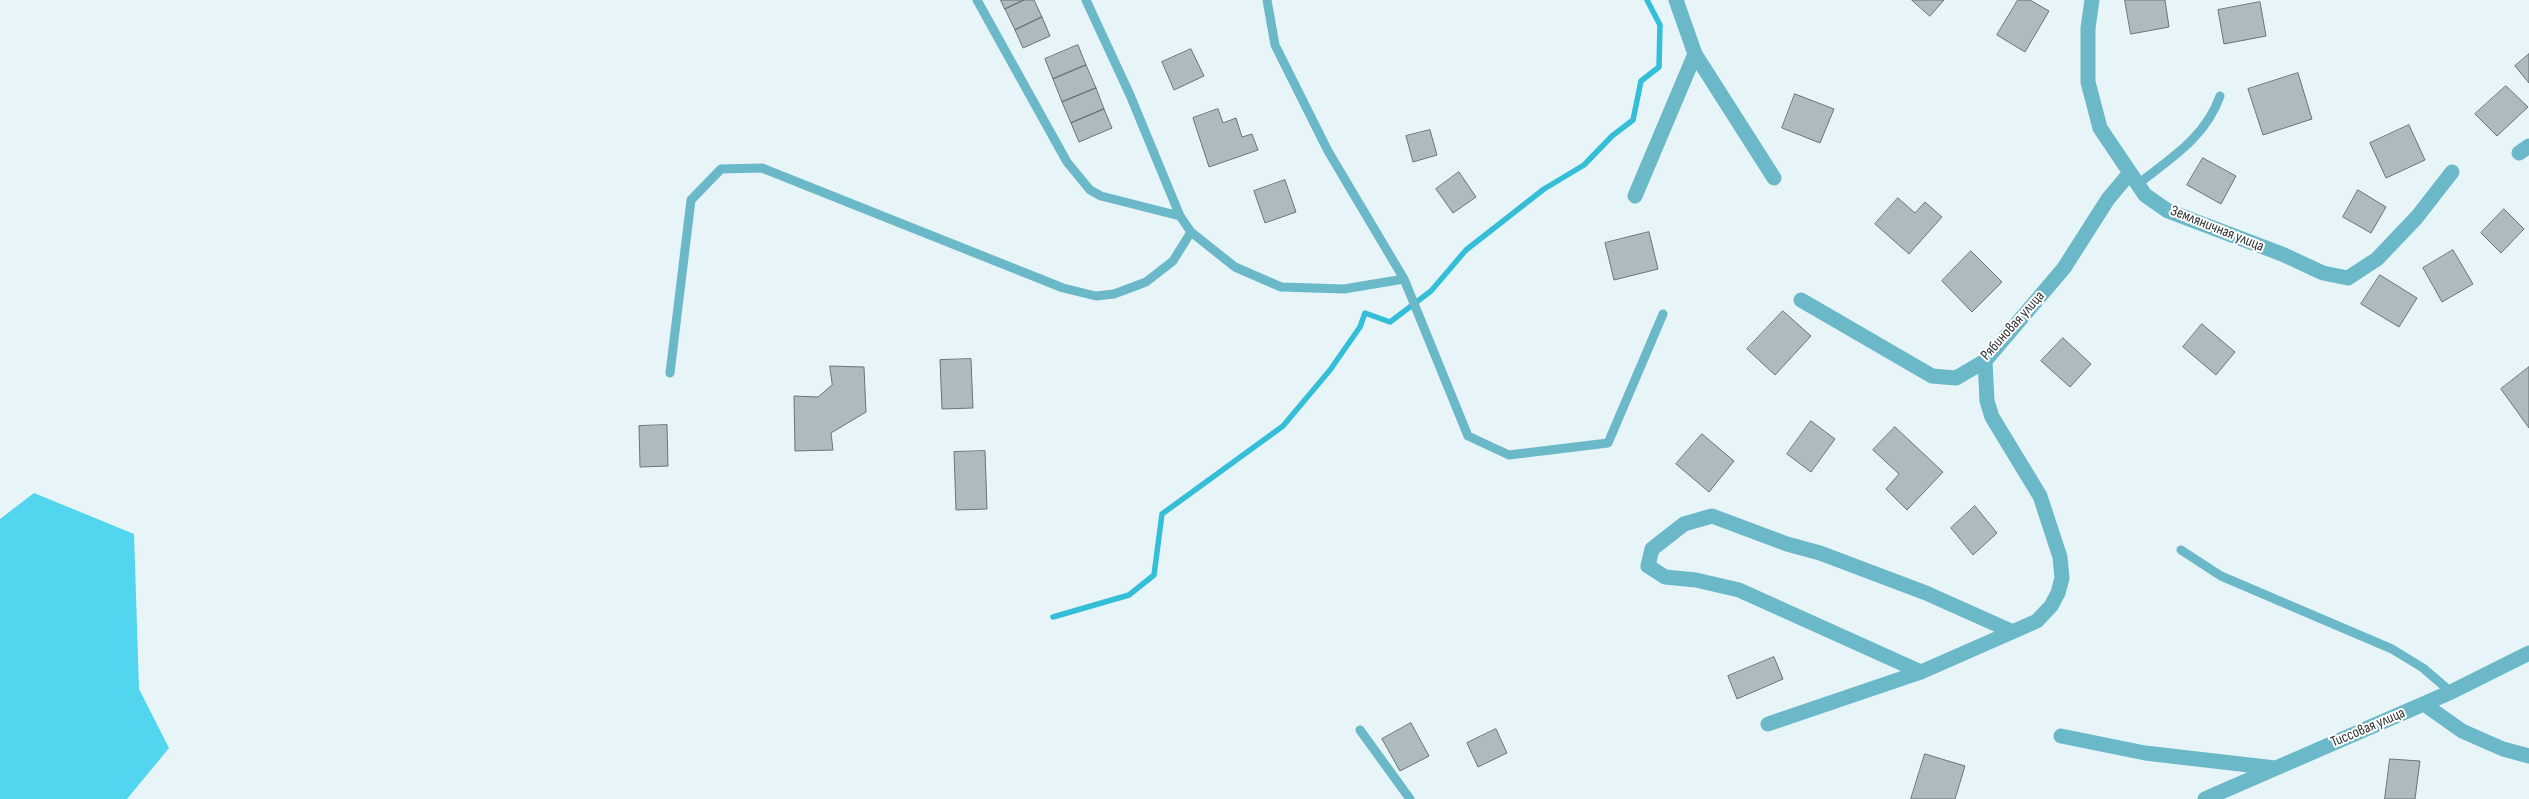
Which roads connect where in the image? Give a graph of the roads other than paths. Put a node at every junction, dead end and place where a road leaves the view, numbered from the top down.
1 (977, 0) edge
2 (1086, 0) edge
3 (1267, 0) edge
4 (1676, 0) edge
5 (2092, 0) edge
6 (1695, 54) junction
7 (2220, 96) dead end
8 (2452, 172) dead end
9 (1774, 178) dead end
10 (2134, 179) junction
11 (1635, 196) dead end
12 (1180, 216) junction
13 (1191, 232) junction
14 (1404, 279) junction
15 (1801, 300) dead end
16 (1663, 314) dead end
17 (1985, 361) junction
18 (670, 374) dead end
19 (2181, 550) dead end
20 (2011, 631) junction
21 (2529, 653) edge
22 (1921, 672) junction
23 (2451, 692) junction
24 (2424, 704) junction
25 (1768, 724) dead end
26 (1360, 730) dead end
27 (2061, 736) dead end
28 (2529, 756) edge
29 (2277, 768) junction
30 (1410, 799) edge
31 (2205, 799) edge

1 - 12 lane
2 - 12 lane
3 - 14 lane
4 - 6 street
5 - 10 street, Земляничная улица
6 - 9 street
6 - 11 street
7 - 10 lane
8 - 10 street, Земляничная улица
10 - 17 street, Рябиновая улица
12 - 13 lane
13 - 14 lane
13 - 18 lane
14 - 16 lane
15 - 17 street, Рябиновая улица
17 - 20 street
19 - 23 lane
20 - 22 street
20 - 22 street
21 - 23 street, Тиссовая улица
22 - 25 street
23 - 24 street, Тиссовая улица
24 - 28 street
24 - 29 street, Тиссовая улица
26 - 30 lane
27 - 29 street
29 - 31 street, Тиссовая улица

